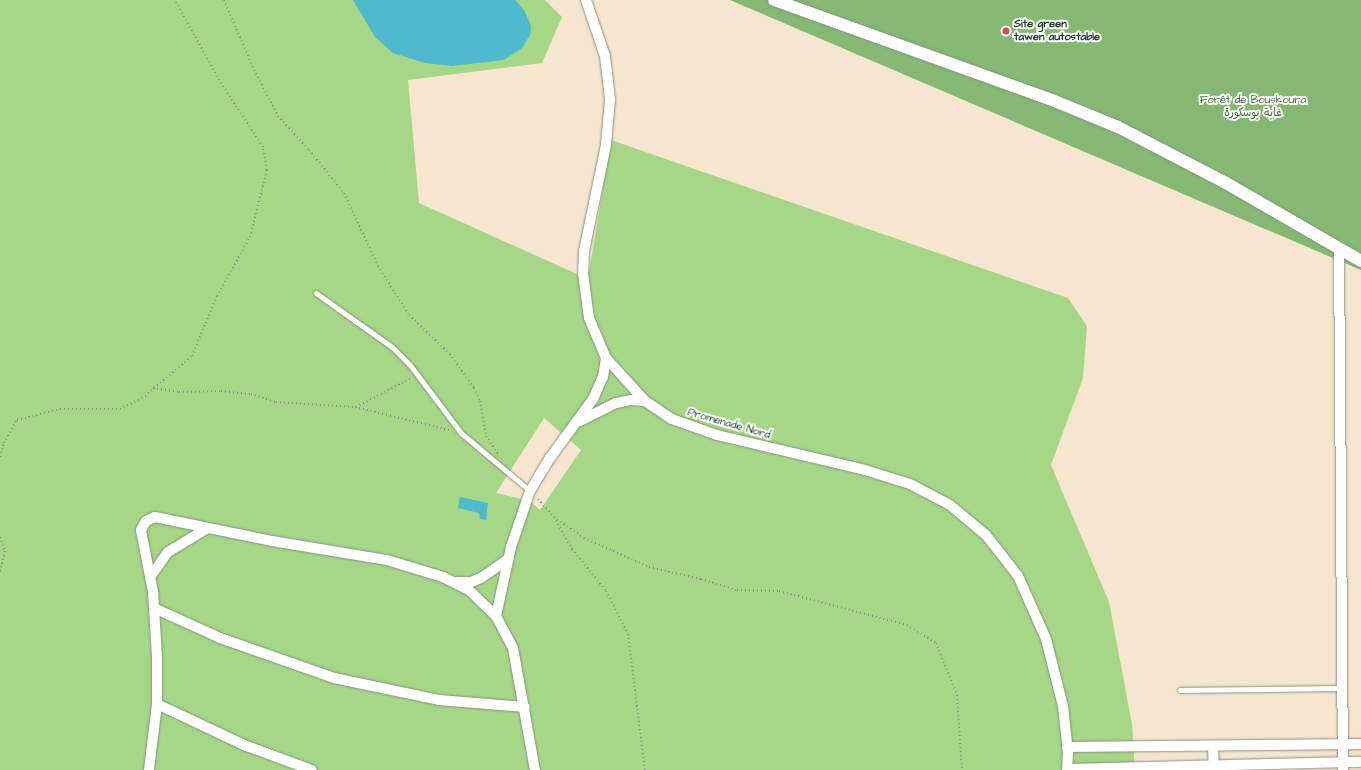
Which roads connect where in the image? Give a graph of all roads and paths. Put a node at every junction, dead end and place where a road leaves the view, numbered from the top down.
1 (175, 0) edge
2 (224, 0) edge
3 (586, 0) edge
4 (774, 0) edge
5 (1339, 249) junction
6 (1361, 261) edge
7 (316, 293) dead end
8 (606, 358) junction
9 (416, 374) junction
10 (153, 388) junction
11 (645, 401) junction
12 (355, 407) junction
13 (575, 424) junction
14 (461, 433) junction
15 (0, 457) edge
16 (505, 471) junction
17 (530, 491) junction
18 (554, 517) junction
19 (206, 529) junction
20 (0, 537) edge
21 (508, 559) junction
22 (0, 571) edge
23 (151, 576) junction
24 (454, 581) junction
25 (154, 608) junction
26 (496, 616) junction
27 (1342, 688) junction
28 (1180, 690) dead end
29 (157, 704) junction
30 (526, 707) junction
31 (1343, 744) junction
32 (1361, 744) edge
33 (1213, 746) junction
34 (1230, 746) junction
35 (1067, 747) junction
36 (1361, 762) edge
37 (1230, 767) edge
38 (1343, 767) edge
39 (1215, 768) edge
40 (1068, 769) edge
41 (149, 770) edge
42 (312, 770) edge
43 (535, 770) edge
44 (645, 770) edge
45 (962, 770) edge

1 - 10 path
2 - 16 path
3 - 8 street, Promenade Nord
4 - 5 street
5 - 6 street
5 - 27 street
7 - 9 lane
8 - 11 street, Promenade Nord
8 - 13 street
9 - 12 path
9 - 14 lane
10 - 12 path
10 - 15 path
11 - 13 street
11 - 35 street, Promenade Nord
12 - 14 path
13 - 17 street
14 - 16 lane
16 - 17 lane
17 - 18 path
17 - 21 street
18 - 44 path
18 - 45 path
19 - 23 street
19 - 23 street
19 - 24 street
20 - 22 path
21 - 24 street
21 - 26 street
23 - 25 street
24 - 26 street
25 - 29 street
25 - 30 street
26 - 30 street
27 - 28 lane
27 - 31 street
29 - 41 street
29 - 42 street
30 - 43 street
31 - 32 street
31 - 34 street
31 - 38 street
33 - 34 street
33 - 35 street
33 - 39 street
34 - 37 street
35 - 40 street, Promenade Nord
36 - 38 street
37 - 38 street
37 - 39 street
39 - 40 street

